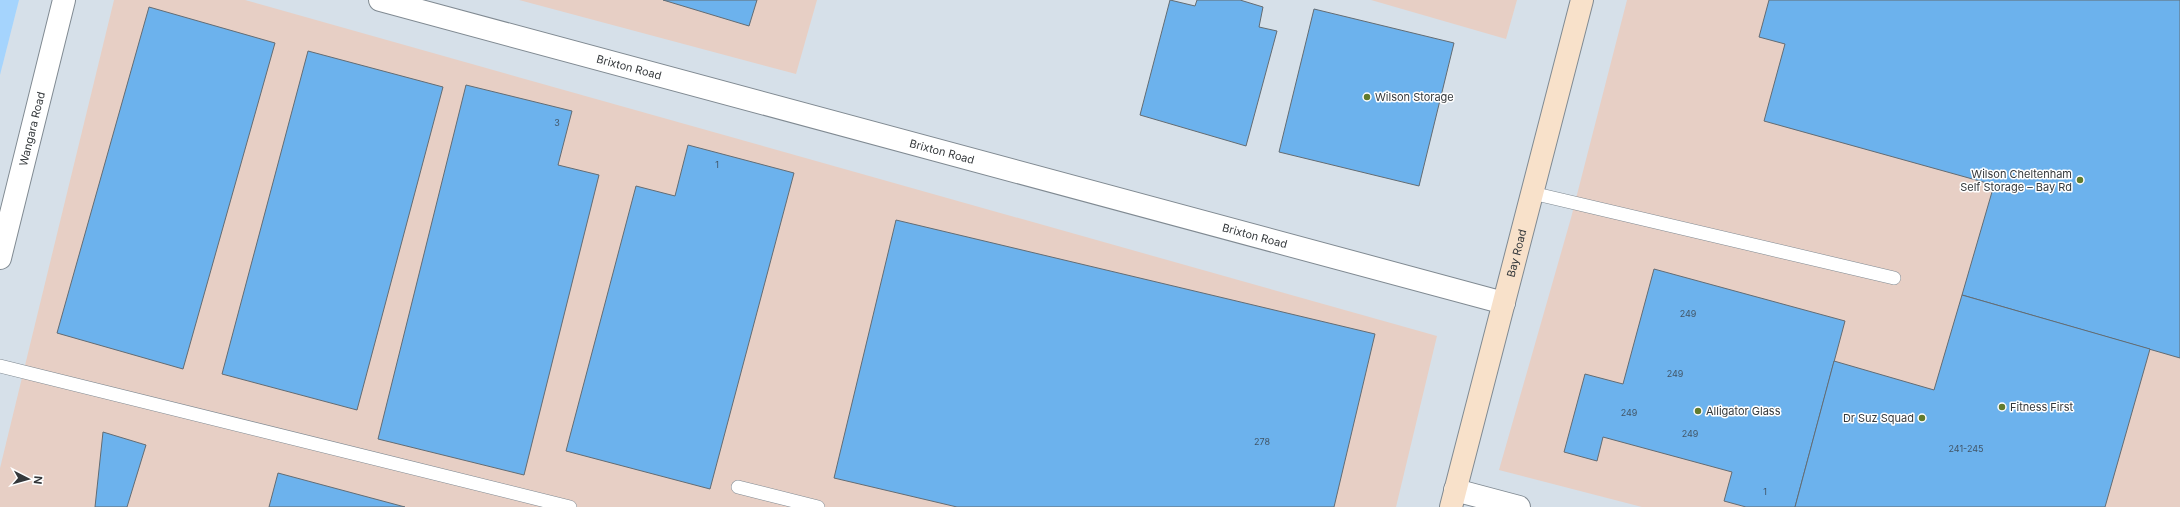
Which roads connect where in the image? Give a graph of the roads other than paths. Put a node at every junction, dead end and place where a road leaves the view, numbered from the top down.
1 (64, 0) edge
2 (380, 0) edge
3 (1582, 0) edge
4 (1532, 193) junction
5 (0, 258) edge
6 (1894, 278) dead end
7 (1504, 303) junction
8 (0, 366) edge
9 (738, 487) dead end
10 (1453, 499) edge
11 (570, 507) edge
12 (818, 507) edge
13 (1519, 507) edge

1 - 5 street, Wangara Road
2 - 7 street, Brixton Road
3 - 4 main road, Bay Road
4 - 6 lane
4 - 7 main road, Bay Road
7 - 10 main road, Bay Road
8 - 11 lane
9 - 12 lane
10 - 13 street

